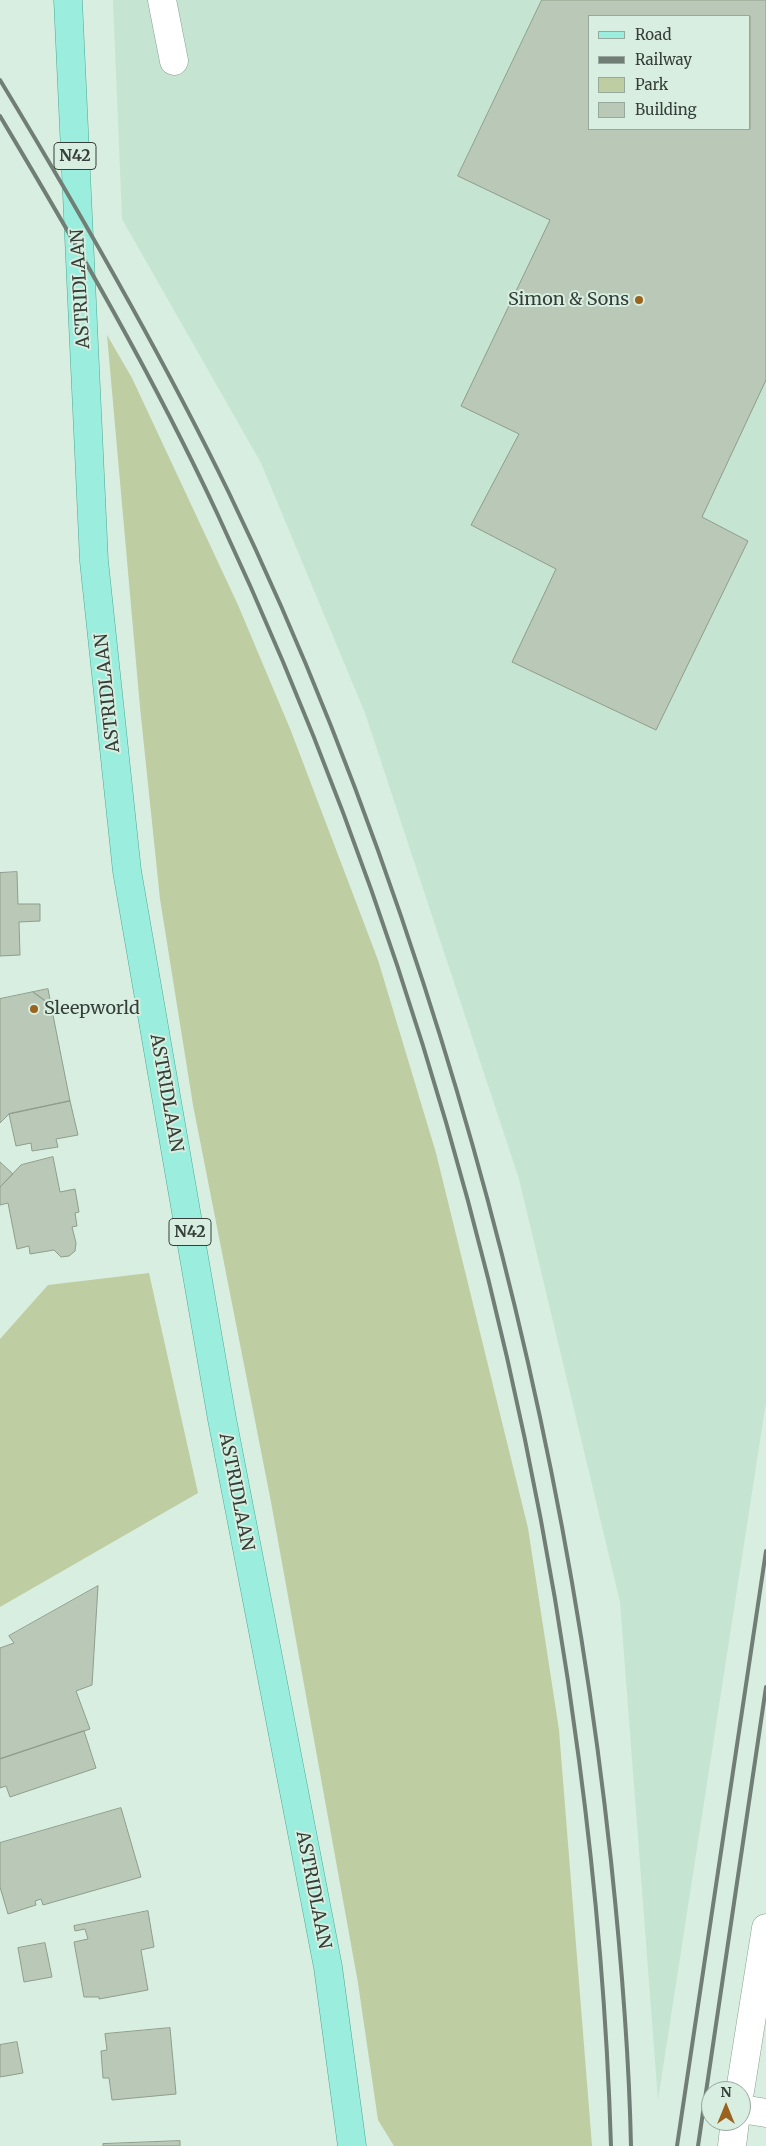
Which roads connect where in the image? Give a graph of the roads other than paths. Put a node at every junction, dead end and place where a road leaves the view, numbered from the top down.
1 (68, 0) edge
2 (162, 0) edge
3 (174, 62) dead end
4 (766, 1928) edge
5 (742, 2081) edge
6 (751, 2111) edge
7 (766, 2112) edge
8 (734, 2131) edge
9 (352, 2146) edge
10 (732, 2146) edge

1 - 9 main road, ASTRIDLAAN / N42
2 - 3 street
4 - 5 street
6 - 7 street
8 - 10 street

